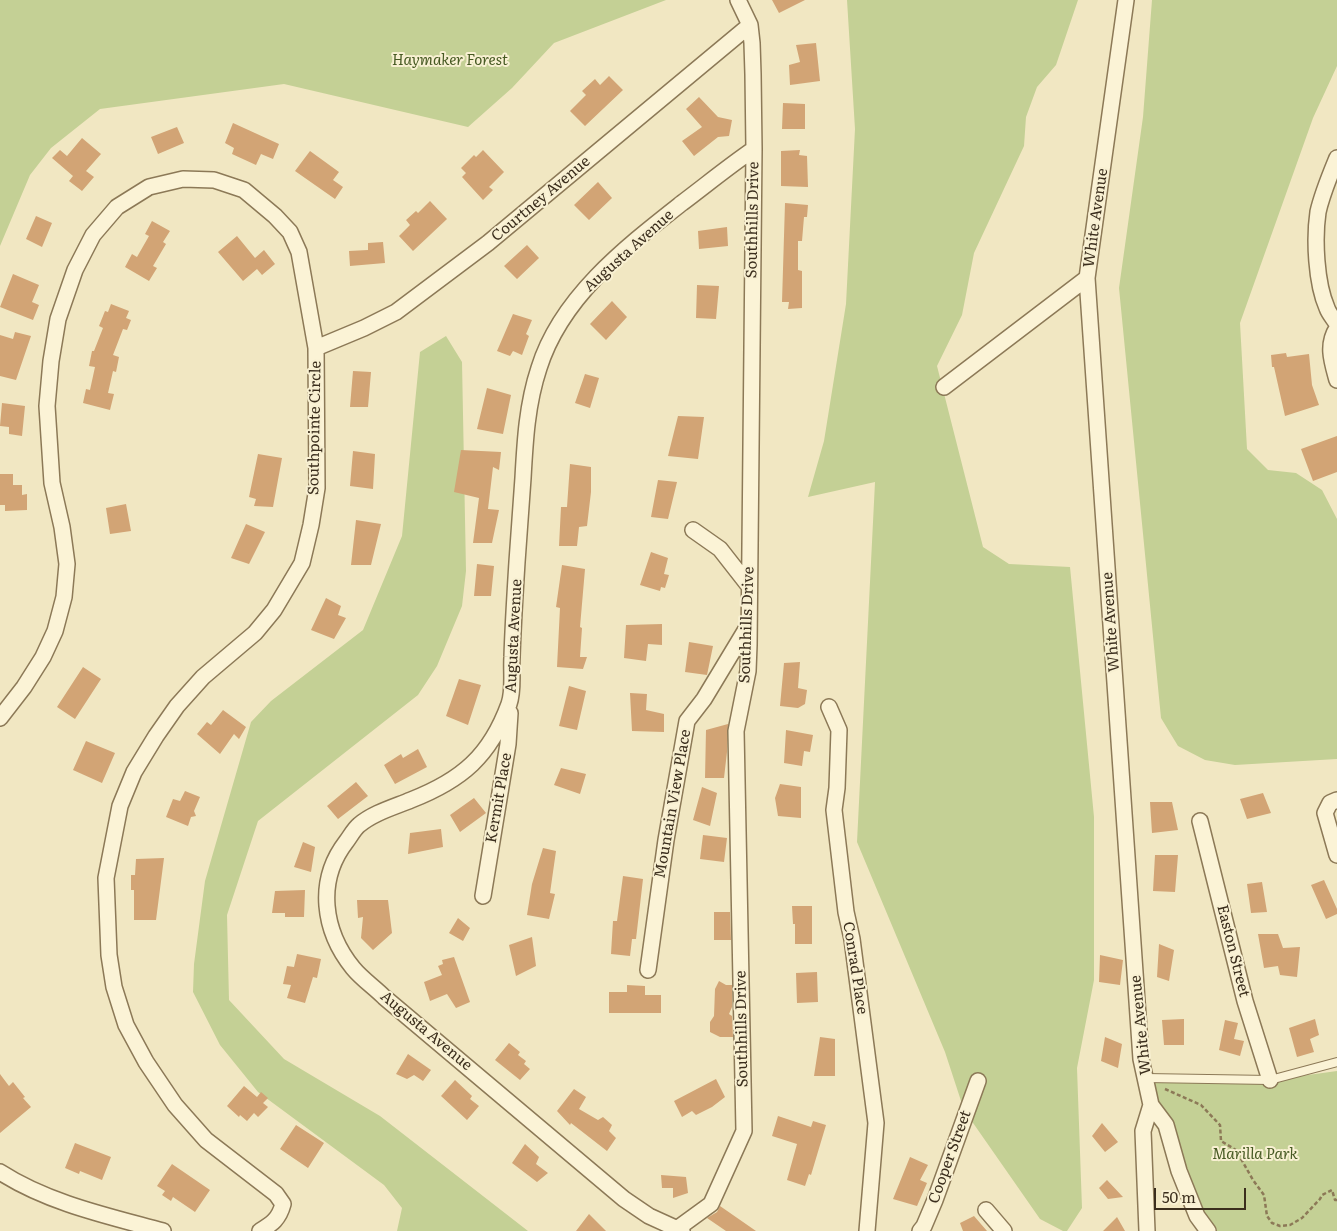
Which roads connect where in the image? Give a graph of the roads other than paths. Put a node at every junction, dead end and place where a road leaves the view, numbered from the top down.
1 (738, 0) edge
2 (1126, 0) edge
3 (750, 25) junction
4 (754, 149) junction
5 (1337, 158) edge
6 (1087, 278) junction
7 (1337, 324) edge
8 (1337, 328) edge
9 (316, 348) junction
10 (1337, 380) edge
11 (944, 387) dead end
12 (693, 530) dead end
13 (749, 586) junction
14 (749, 624) junction
15 (511, 699) junction
16 (829, 707) dead end
17 (0, 718) edge
18 (1337, 800) edge
19 (1200, 821) dead end
20 (1337, 855) edge
21 (483, 896) dead end
22 (648, 970) dead end
23 (1337, 1062) edge
24 (1146, 1080) junction
25 (1270, 1080) junction
26 (978, 1081) dead end
27 (1151, 1105) junction
28 (0, 1172) edge
29 (986, 1210) dead end
30 (680, 1230) edge
31 (162, 1231) edge
32 (260, 1231) edge
33 (866, 1231) edge
34 (920, 1231) edge
35 (1004, 1231) edge
36 (1147, 1231) edge
37 (1208, 1231) edge

1 - 3 street, Southhills Drive
2 - 6 street, White Avenue
3 - 4 street, Southhills Drive
3 - 9 street, Courtney Avenue
4 - 13 street, Southhills Drive
4 - 15 street, Augusta Avenue
5 - 7 street
6 - 11 street
6 - 24 street, White Avenue
8 - 10 street
9 - 17 street, Southpointe Circle
9 - 32 street, Southpointe Circle
12 - 13 street
13 - 14 street, Southhills Drive
14 - 22 street, Mountain View Place
14 - 30 street, Southhills Drive
15 - 21 street, Kermit Place
15 - 30 street, Augusta Avenue
16 - 33 street, Conrad Place
18 - 20 street
19 - 25 street, Easton Street
23 - 25 lane
24 - 25 lane
24 - 27 street, White Avenue
26 - 34 street, Cooper Street
27 - 36 street
27 - 37 street, White Avenue
28 - 31 street
29 - 35 street

